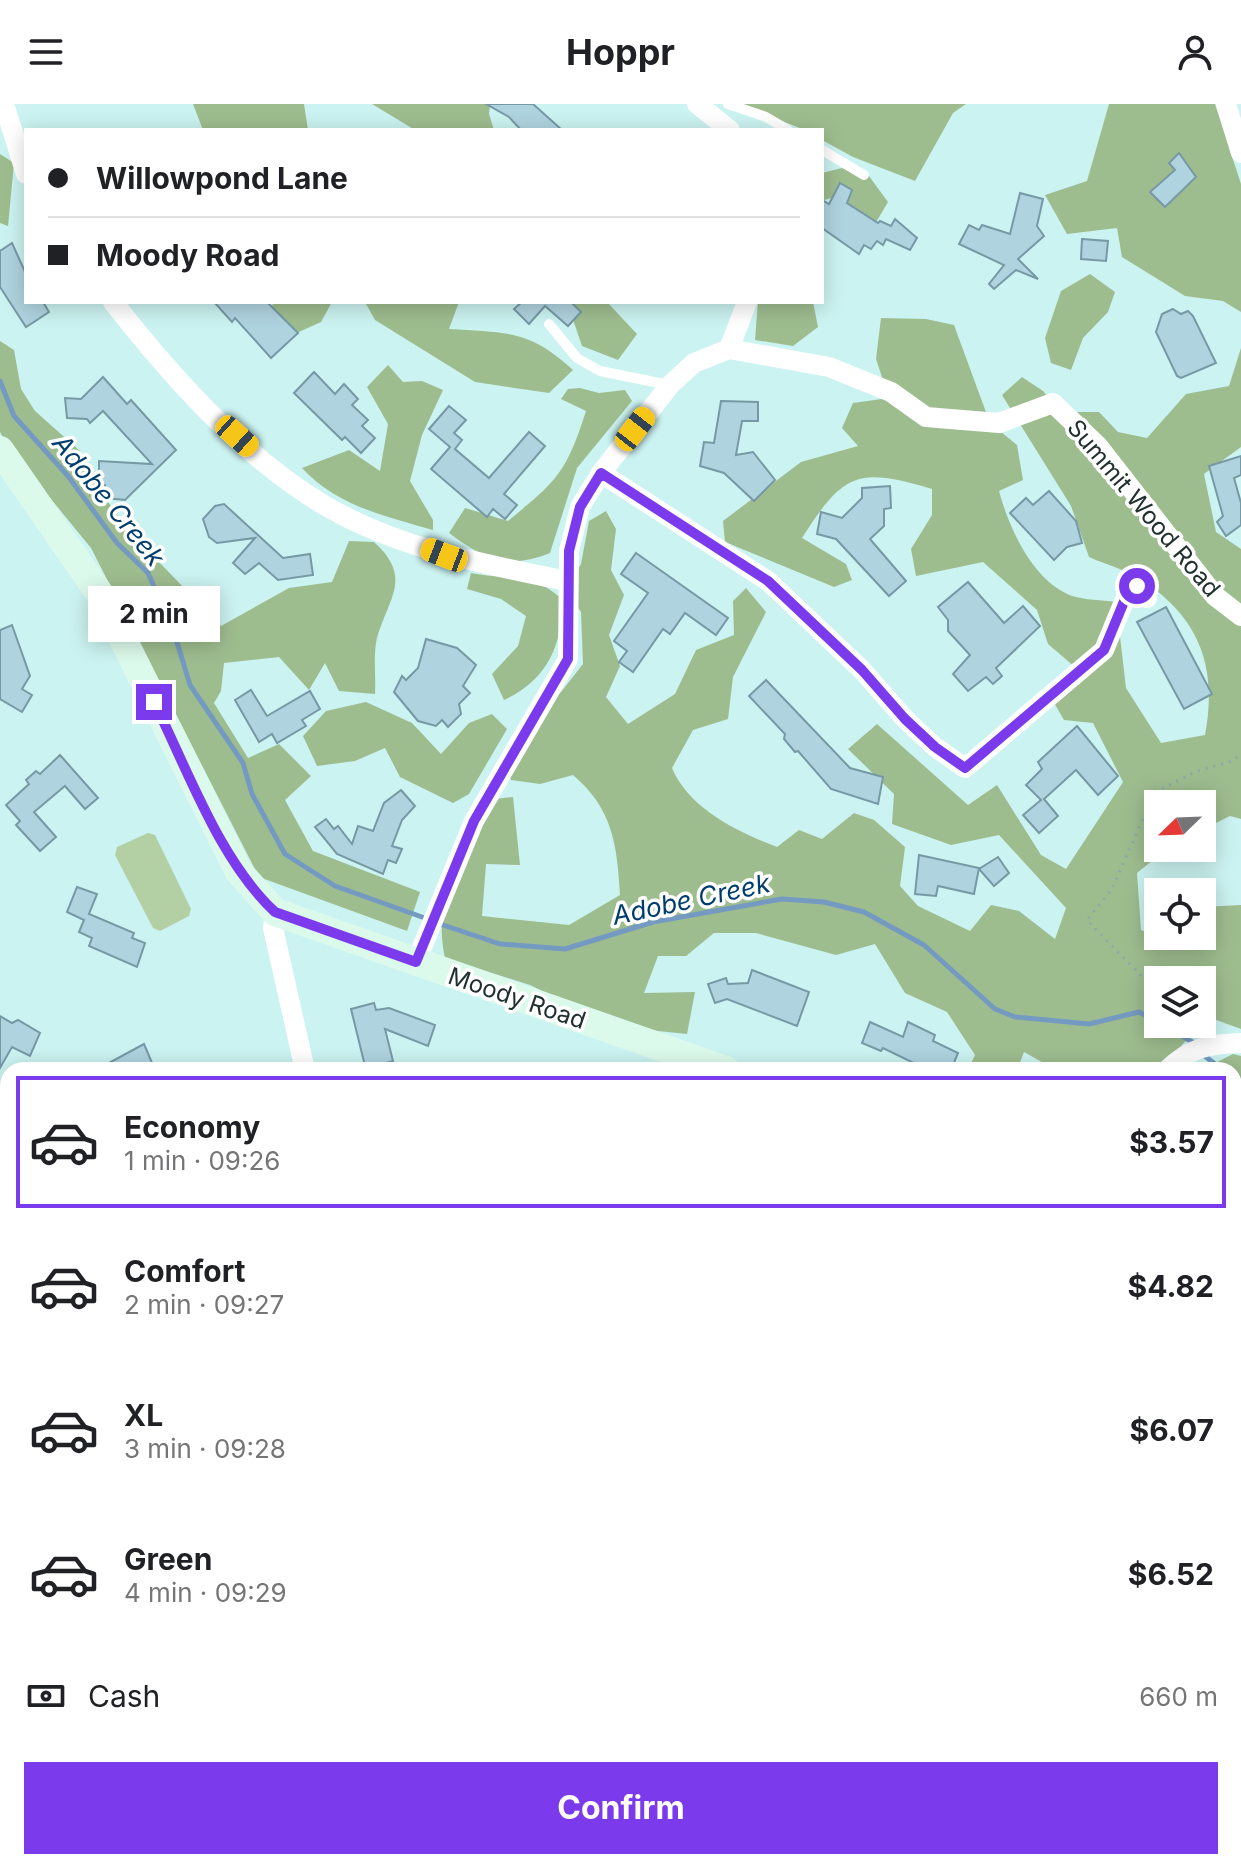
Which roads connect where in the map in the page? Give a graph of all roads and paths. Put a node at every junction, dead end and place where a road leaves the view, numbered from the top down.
1 (4, 104) edge
2 (697, 104) edge
3 (728, 104) edge
4 (1226, 104) edge
5 (727, 128) edge
6 (785, 128) edge
7 (824, 151) edge
8 (1241, 153) edge
9 (24, 168) edge
10 (864, 175) dead end
11 (115, 304) edge
12 (746, 304) edge
13 (549, 324) dead end
14 (729, 349) junction
15 (669, 385) junction
16 (0, 450) edge
17 (601, 473) junction
18 (567, 581) junction
19 (1147, 598) dead end
20 (1241, 616) edge
21 (1241, 754) edge
22 (275, 912) junction
23 (416, 962) junction
24 (1144, 979) edge
25 (1241, 1043) edge
26 (303, 1062) edge
27 (703, 1062) edge
28 (1176, 1062) edge

1 - 9 street
2 - 5 street
3 - 6 lane
4 - 8 street
7 - 10 lane
11 - 18 street
12 - 14 street
13 - 15 lane
14 - 15 street
14 - 20 street, Summit Wood Road
15 - 17 street
16 - 22 street, Moody Road
17 - 18 street
17 - 19 street
18 - 23 street
21 - 24 path
22 - 23 street, Moody Road
22 - 26 street
23 - 27 street, Moody Road
25 - 28 street

